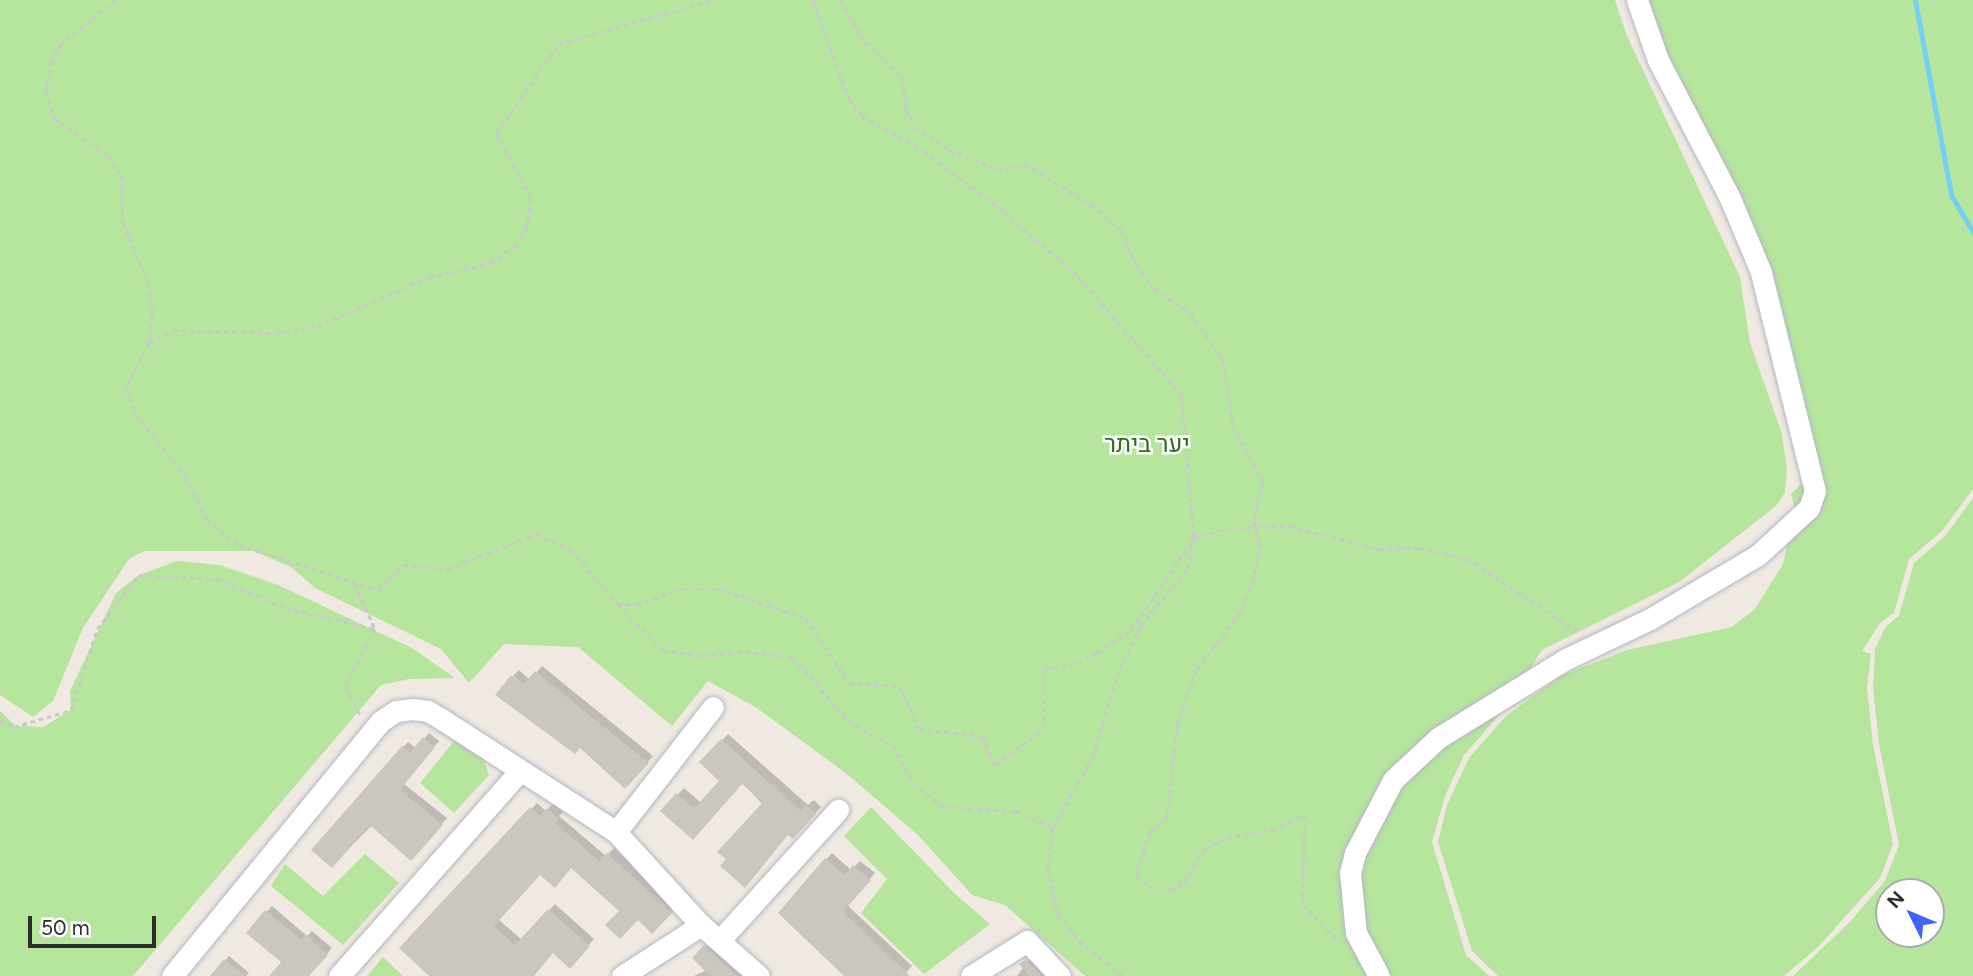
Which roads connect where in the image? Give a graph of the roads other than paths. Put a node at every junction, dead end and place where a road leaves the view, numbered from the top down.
1 (1637, 0) edge
2 (713, 707) dead end
3 (519, 772) junction
4 (838, 810) dead end
5 (616, 832) junction
6 (701, 925) junction
7 (720, 940) junction
8 (172, 976) edge
9 (339, 976) edge
10 (622, 976) edge
11 (759, 976) edge
12 (971, 976) edge
13 (1060, 976) edge
14 (1379, 976) edge

1 - 14 street
2 - 5 street
3 - 5 street
3 - 8 street
3 - 9 street
4 - 7 street
5 - 6 street
6 - 7 street
6 - 10 street
7 - 11 street
12 - 13 street

